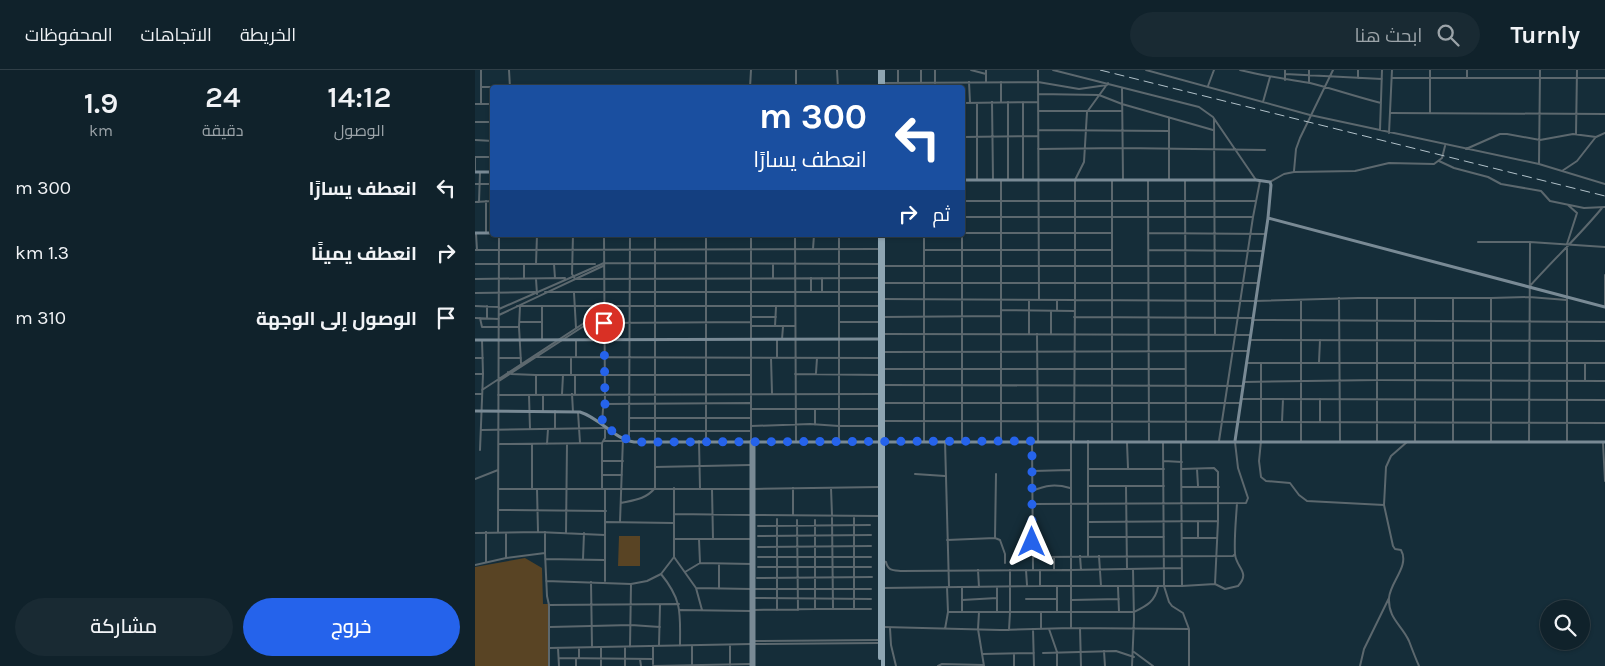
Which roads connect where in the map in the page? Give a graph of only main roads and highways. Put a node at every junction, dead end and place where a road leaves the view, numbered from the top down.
1 (881, 70) edge
2 (882, 85) edge
3 (882, 237) edge
4 (882, 237) edge
5 (881, 265) junction
6 (882, 336) junction
7 (882, 424) junction
8 (882, 441) junction
9 (882, 561) junction
10 (881, 666) edge

1 - 2 main road
3 - 5 main road
4 - 5 main road
5 - 6 main road
5 - 6 main road
6 - 7 main road
6 - 7 main road
7 - 8 main road
8 - 9 main road
8 - 9 main road
9 - 10 main road
9 - 10 main road

